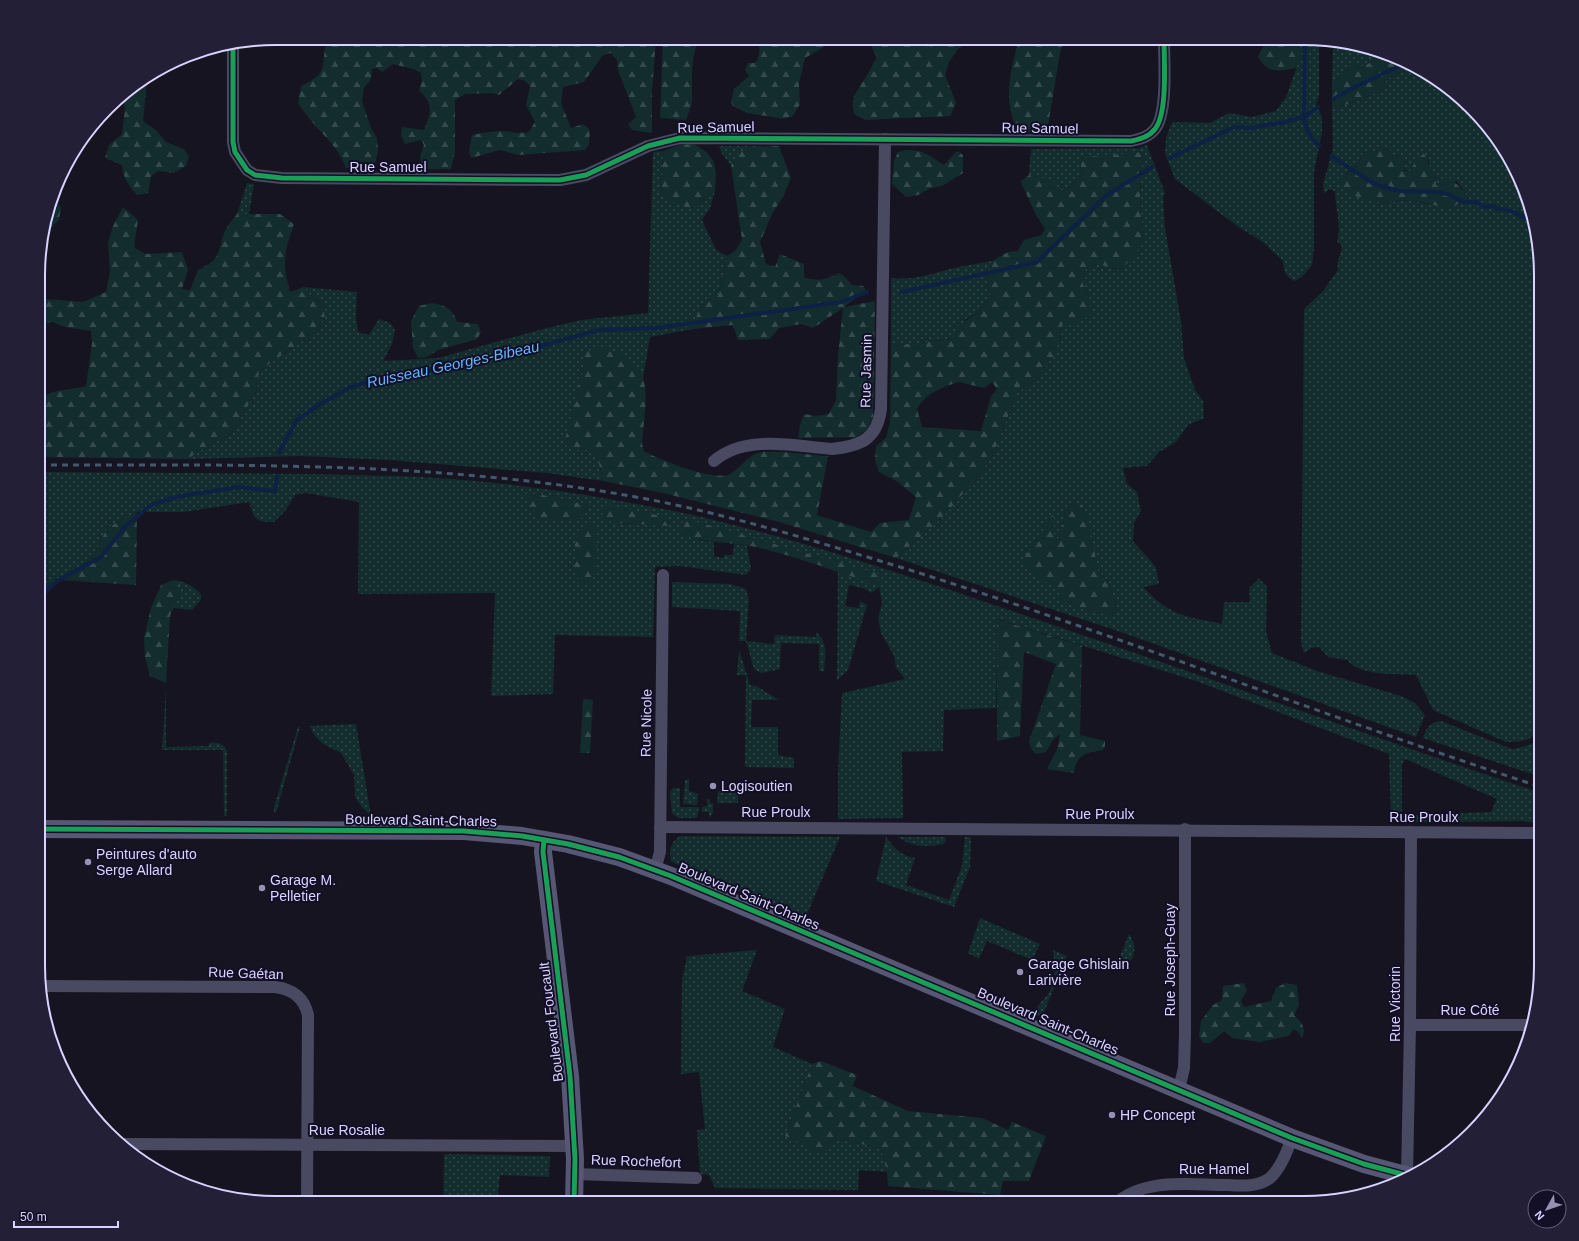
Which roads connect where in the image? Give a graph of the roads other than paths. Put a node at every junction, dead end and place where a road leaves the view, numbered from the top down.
1 (1164, 45) edge
2 (233, 49) edge
3 (885, 139) junction
4 (714, 461) dead end
5 (663, 575) dead end
6 (660, 827) junction
7 (45, 829) edge
8 (1185, 829) junction
9 (1410, 832) junction
10 (1534, 833) edge
11 (544, 840) junction
12 (655, 870) junction
13 (46, 986) edge
14 (1410, 1025) junction
15 (1526, 1025) edge
16 (1178, 1089) junction
17 (1292, 1138) junction
18 (130, 1144) edge
19 (308, 1144) junction
20 (575, 1146) junction
21 (1408, 1171) edge
22 (575, 1174) junction
23 (1401, 1174) edge
24 (696, 1178) dead end
25 (307, 1196) edge
26 (574, 1196) edge
27 (1127, 1196) edge

1 - 3 street, Rue Samuel
2 - 3 street, Rue Samuel
3 - 4 street, Rue Jasmin
5 - 6 street, Rue Nicole
6 - 8 street, Rue Proulx
6 - 12 street, Rue Nicole
7 - 11 street, Boulevard Saint-Charles
8 - 9 street, Rue Proulx
8 - 16 street, Rue Joseph-Guay
9 - 10 street, Rue Proulx
9 - 14 street, Rue Victorin
11 - 12 street, Boulevard Saint-Charles
11 - 20 street, Boulevard Foucault
12 - 16 street, Boulevard Saint-Charles
13 - 19 street, Rue Gaétan
14 - 15 street, Rue Côté
14 - 21 street, Rue Victorin
16 - 17 street, Boulevard Saint-Charles
17 - 23 street, Boulevard Saint-Charles
17 - 27 street, Rue Hamel
18 - 19 street, Rue Rosalie
19 - 20 street, Rue Rosalie
19 - 25 street, Rue Gaétan
20 - 22 street, Boulevard Foucault
22 - 24 street, Rue Rochefort
22 - 26 street, Boulevard Foucault

